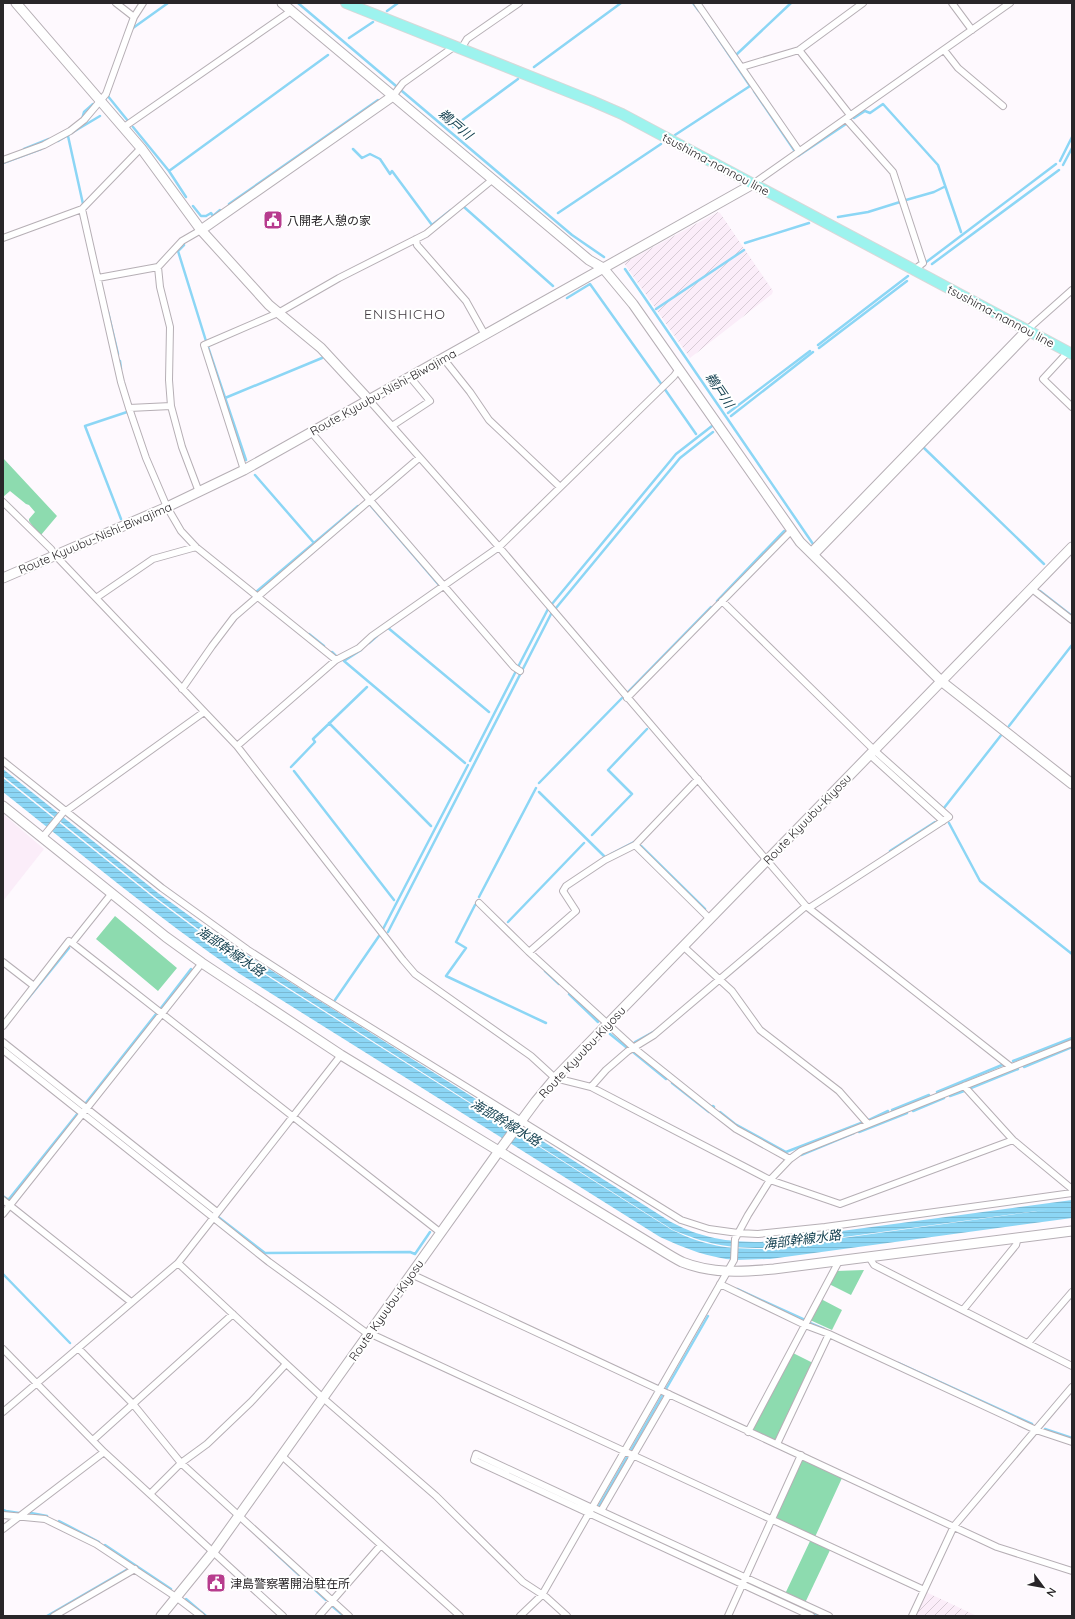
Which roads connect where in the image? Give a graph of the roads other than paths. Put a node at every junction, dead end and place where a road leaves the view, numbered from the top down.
1 (16, 3) edge
2 (116, 3) edge
3 (144, 3) edge
4 (282, 3) edge
5 (346, 3) edge
6 (519, 3) edge
7 (698, 3) edge
8 (863, 3) edge
9 (952, 3) edge
10 (1010, 3) edge
11 (291, 11) junction
12 (134, 17) junction
13 (972, 30) junction
14 (458, 47) junction
15 (799, 50) junction
16 (944, 50) junction
17 (742, 68) junction
18 (394, 94) junction
19 (100, 100) junction
20 (1003, 106) dead end
21 (848, 117) junction
22 (124, 127) junction
23 (141, 148) junction
24 (799, 151) junction
25 (3, 160) edge
26 (492, 180) junction
27 (753, 184) junction
28 (82, 209) junction
29 (202, 230) junction
30 (3, 238) edge
31 (416, 239) junction
32 (158, 267) junction
33 (604, 268) junction
34 (914, 270) junction
35 (98, 278) junction
36 (1072, 290) edge
37 (278, 313) junction
38 (1028, 331) junction
39 (485, 334) junction
40 (1070, 353) edge
41 (443, 358) junction
42 (679, 369) junction
43 (410, 377) junction
44 (369, 400) junction
45 (171, 406) junction
46 (1072, 407) edge
47 (129, 408) junction
48 (392, 426) junction
49 (311, 432) junction
50 (419, 458) junction
51 (244, 470) junction
52 (560, 487) junction
53 (199, 492) junction
54 (370, 500) junction
55 (3, 502) edge
56 (168, 507) junction
57 (791, 531) junction
58 (196, 547) junction
59 (499, 547) junction
60 (1072, 547) edge
61 (812, 554) junction
62 (55, 555) junction
63 (3, 578) edge
64 (444, 586) junction
65 (1032, 589) junction
66 (257, 596) junction
67 (96, 598) junction
68 (722, 601) junction
69 (1072, 620) edge
70 (336, 660) junction
71 (520, 671) dead end
72 (941, 682) junction
73 (182, 689) junction
74 (628, 698) junction
75 (204, 712) junction
76 (237, 746) junction
77 (872, 752) junction
78 (3, 761) edge
79 (698, 779) junction
80 (1072, 784) edge
81 (3, 806) edge
82 (65, 811) junction
83 (42, 838) junction
84 (635, 845) junction
85 (767, 860) junction
86 (112, 893) junction
87 (479, 903) dead end
88 (807, 907) junction
89 (710, 920) junction
90 (72, 943) junction
91 (684, 947) junction
92 (529, 952) junction
93 (3, 962) edge
94 (202, 963) junction
95 (720, 980) junction
96 (34, 986) junction
97 (162, 1014) junction
98 (607, 1024) junction
99 (3, 1026) edge
100 (3, 1042) edge
101 (1072, 1043) edge
102 (634, 1048) junction
103 (3, 1050) edge
104 (341, 1056) junction
105 (1011, 1068) junction
106 (555, 1078) junction
107 (964, 1086) junction
108 (592, 1087) junction
109 (85, 1111) junction
110 (293, 1117) junction
111 (520, 1122) junction
112 (868, 1124) junction
113 (1014, 1140) junction
114 (502, 1147) junction
115 (790, 1159) junction
116 (770, 1180) junction
117 (1072, 1189) edge
118 (1072, 1193) edge
119 (3, 1200) edge
120 (10, 1205) junction
121 (3, 1214) edge
122 (215, 1215) junction
123 (1072, 1231) edge
124 (441, 1233) junction
125 (736, 1236) junction
126 (1018, 1237) junction
127 (869, 1257) junction
128 (838, 1261) junction
129 (178, 1263) junction
130 (727, 1272) junction
131 (411, 1274) junction
132 (720, 1284) junction
133 (1072, 1292) edge
134 (131, 1302) junction
135 (963, 1310) junction
136 (233, 1314) junction
137 (805, 1325) junction
138 (369, 1334) junction
139 (829, 1334) junction
140 (1028, 1344) junction
141 (78, 1348) junction
142 (3, 1349) edge
143 (286, 1364) junction
144 (1072, 1366) edge
145 (37, 1384) junction
146 (1072, 1387) edge
147 (664, 1392) junction
148 (323, 1398) junction
149 (133, 1404) junction
150 (3, 1412) edge
151 (1036, 1430) junction
152 (748, 1432) junction
153 (93, 1440) junction
154 (1072, 1442) edge
155 (777, 1444) junction
156 (104, 1452) junction
157 (629, 1453) junction
158 (801, 1455) junction
159 (282, 1456) junction
160 (181, 1463) junction
161 (150, 1494) junction
162 (595, 1509) junction
163 (3, 1515) edge
164 (239, 1516) junction
165 (18, 1518) junction
166 (772, 1519) junction
167 (954, 1526) junction
168 (3, 1529) edge
169 (381, 1546) junction
170 (213, 1552) junction
171 (135, 1569) junction
172 (1072, 1571) edge
173 (746, 1578) junction
174 (742, 1584) junction
175 (924, 1590) junction
176 (542, 1595) junction
177 (176, 1597) junction
178 (331, 1601) junction
179 (54, 1616) edge
180 (161, 1616) edge
181 (200, 1616) edge
182 (283, 1616) edge
183 (319, 1616) edge
184 (349, 1616) edge
185 (460, 1616) edge
186 (520, 1616) edge
187 (567, 1616) edge
188 (728, 1616) edge
189 (811, 1616) edge
190 (829, 1616) edge
191 (912, 1616) edge

1 - 19 street
2 - 12 street
3 - 12 street
4 - 11 street
5 - 14 main road, tsushima-nannou line
6 - 14 street
7 - 17 street
8 - 15 street
9 - 13 street
10 - 13 street
11 - 18 street
11 - 22 street
12 - 19 street
13 - 16 street
14 - 18 street
14 - 27 main road, tsushima-nannou line
15 - 17 street
15 - 21 street
16 - 20 street
16 - 21 street
17 - 24 street
18 - 26 street
18 - 29 street
19 - 22 street
19 - 25 street
21 - 24 street
21 - 34 street
22 - 23 street
23 - 28 street
23 - 29 street
24 - 27 street
26 - 31 street
26 - 33 street
27 - 33 street, Route Kyuubu-Nishi-Biwajima
27 - 34 main road, tsushima-nannou line
28 - 30 street
28 - 35 street
29 - 32 street
29 - 37 street
31 - 37 street
31 - 39 street
32 - 35 street
32 - 45 street
33 - 39 street, Route Kyuubu-Nishi-Biwajima
33 - 42 street
34 - 38 main road, tsushima-nannou line
35 - 47 street
36 - 38 street
37 - 44 street
37 - 51 street
38 - 40 main road, tsushima-nannou line
38 - 61 street
39 - 41 street, Route Kyuubu-Nishi-Biwajima
40 - 46 street
41 - 43 street, Route Kyuubu-Nishi-Biwajima
41 - 52 street
42 - 52 street
42 - 57 street
43 - 44 street, Route Kyuubu-Nishi-Biwajima
43 - 48 street
44 - 48 street
44 - 49 street, Route Kyuubu-Nishi-Biwajima
45 - 47 street
45 - 53 street
47 - 56 street
48 - 50 street
49 - 51 street, Route Kyuubu-Nishi-Biwajima
49 - 54 street
50 - 54 street
50 - 59 street
51 - 53 street, Route Kyuubu-Nishi-Biwajima
52 - 59 street
53 - 56 street, Route Kyuubu-Nishi-Biwajima
54 - 64 street
54 - 66 street
55 - 62 street
56 - 58 street
56 - 62 street, Route Kyuubu-Nishi-Biwajima
57 - 61 street
57 - 68 street
58 - 66 street
58 - 67 street
59 - 64 street
59 - 74 street
60 - 65 street, Route Kyuubu-Kiyosu
61 - 72 street
62 - 63 street, Route Kyuubu-Nishi-Biwajima
62 - 67 street
64 - 70 street
64 - 71 street
65 - 69 street
65 - 72 street, Route Kyuubu-Kiyosu
66 - 70 street
66 - 73 street
67 - 73 street
68 - 74 street
68 - 77 street
70 - 76 street
72 - 77 street, Route Kyuubu-Kiyosu
72 - 80 street
73 - 75 street
74 - 79 street
75 - 76 street
75 - 82 street
76 - 106 street
77 - 85 street, Route Kyuubu-Kiyosu
77 - 88 street
78 - 82 street
79 - 84 street
79 - 85 street
81 - 83 street
82 - 83 street
82 - 111 street
83 - 86 street
84 - 89 street
84 - 92 street
85 - 88 street
85 - 89 street, Route Kyuubu-Kiyosu
86 - 90 street
86 - 94 street
87 - 92 street
88 - 95 street
88 - 105 street
89 - 91 street, Route Kyuubu-Kiyosu
90 - 96 street
90 - 97 street
91 - 95 street
91 - 98 street, Route Kyuubu-Kiyosu
92 - 98 street
93 - 96 street
94 - 97 street
94 - 104 street
95 - 102 street
95 - 112 street
96 - 99 street
97 - 109 street
97 - 110 street
98 - 102 street
98 - 106 street, Route Kyuubu-Kiyosu
100 - 109 street
101 - 105 street
102 - 108 street
102 - 115 street
103 - 109 street
104 - 110 street
104 - 114 street
105 - 107 street
106 - 108 street
106 - 111 street, Route Kyuubu-Kiyosu
107 - 112 street
107 - 113 street
108 - 116 street
109 - 120 street
109 - 122 street
110 - 122 street
110 - 124 street
111 - 114 street, Route Kyuubu-Kiyosu
111 - 125 street
112 - 115 street
113 - 116 street
113 - 117 street
114 - 124 street, Route Kyuubu-Kiyosu
114 - 130 street
115 - 116 street
116 - 125 street
118 - 125 street
119 - 120 street
120 - 121 street
120 - 134 street
122 - 129 street
122 - 138 street
123 - 126 street
124 - 131 street, Route Kyuubu-Kiyosu
125 - 130 street
126 - 127 street
126 - 135 street
127 - 128 street
127 - 135 street
128 - 130 street
128 - 137 street
129 - 134 street
129 - 136 street
130 - 132 street
131 - 138 street, Route Kyuubu-Kiyosu
131 - 147 street
132 - 137 street
132 - 147 street
133 - 140 street
134 - 141 street
135 - 140 street
136 - 143 street
136 - 149 street
137 - 139 street
137 - 152 street
138 - 148 street, Route Kyuubu-Kiyosu
138 - 157 street
139 - 151 street
139 - 155 street
140 - 144 street
141 - 145 street
141 - 149 street
142 - 145 street
143 - 148 street
143 - 160 street
145 - 150 street
145 - 153 street
146 - 151 street
147 - 152 street
147 - 157 street
147 - 157 street
148 - 159 street, Route Kyuubu-Kiyosu
148 - 176 street
149 - 153 street
149 - 160 street
151 - 154 street
151 - 167 street
152 - 155 street
153 - 156 street
155 - 158 street
156 - 161 street
156 - 165 street
157 - 162 street
157 - 162 street
157 - 166 street
158 - 166 street
158 - 167 street
159 - 164 street, Route Kyuubu-Kiyosu
159 - 169 street
160 - 161 street
160 - 164 street
161 - 170 street
162 - 162 street
162 - 173 street
162 - 174 street
162 - 176 street
163 - 165 street
164 - 170 street, Route Kyuubu-Kiyosu
164 - 178 street
165 - 168 street
165 - 171 street
166 - 173 street
166 - 175 street
167 - 172 street
167 - 175 street
169 - 178 street
169 - 185 street
170 - 177 street, Route Kyuubu-Kiyosu
170 - 182 street
171 - 177 street
171 - 179 street
173 - 174 street
173 - 190 street
174 - 188 street
174 - 189 street
175 - 191 street
176 - 186 street
176 - 187 street
177 - 180 street, Route Kyuubu-Kiyosu
177 - 181 street
178 - 183 street
178 - 184 street

